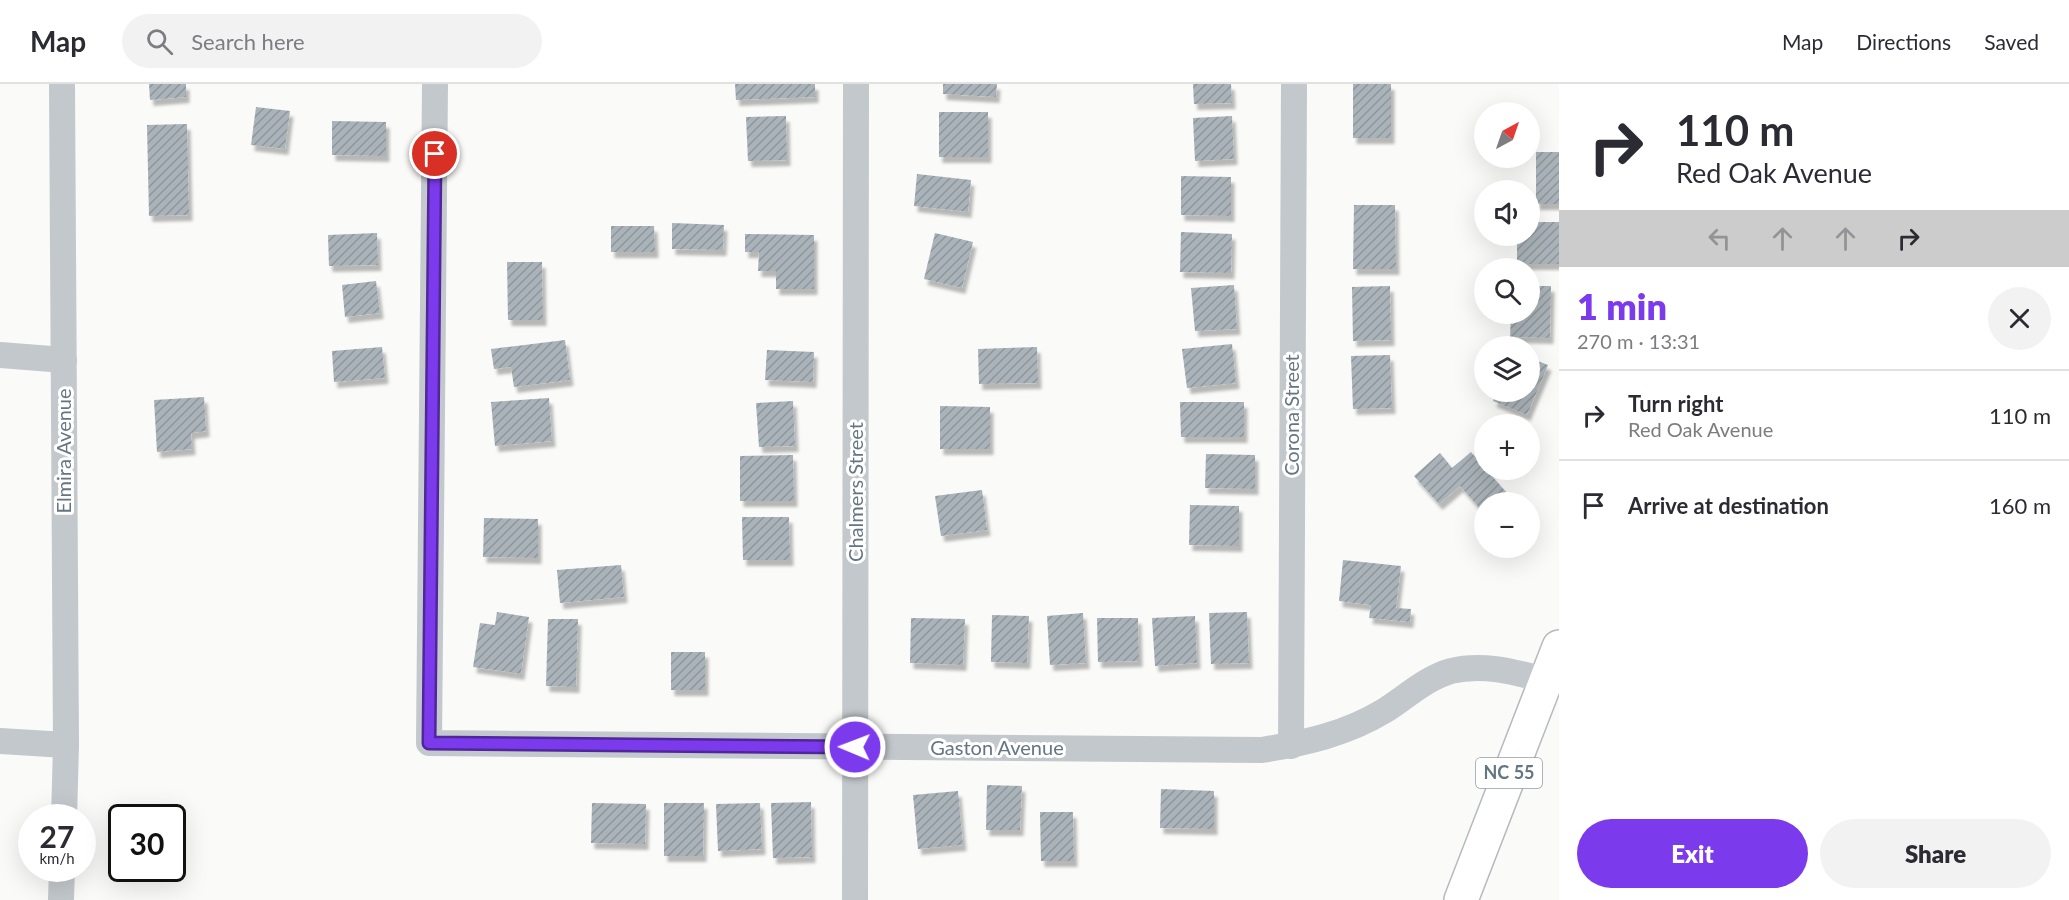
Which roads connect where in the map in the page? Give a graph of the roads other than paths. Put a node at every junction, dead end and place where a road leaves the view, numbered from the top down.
1 (62, 84) edge
2 (435, 84) edge
3 (856, 84) edge
4 (1294, 84) edge
5 (0, 355) edge
6 (64, 360) junction
7 (1559, 647) edge
8 (1545, 680) junction
9 (0, 741) edge
10 (66, 745) junction
11 (1290, 746) junction
12 (855, 747) junction
13 (64, 804) edge
14 (62, 882) edge
15 (61, 900) edge
16 (855, 900) edge
17 (1461, 900) edge

1 - 6 street, Elmira Avenue
2 - 12 street, Gaston Avenue
3 - 12 street, Chalmers Street
4 - 11 street, Corona Street
5 - 6 street
6 - 10 street, Elmira Avenue
7 - 8 main road, NC 55
8 - 11 street, Gaston Avenue
8 - 17 main road, NC 55
9 - 10 street
10 - 13 street, Elmira Avenue
11 - 12 street, Gaston Avenue
12 - 16 street, Chalmers Street
14 - 15 street

